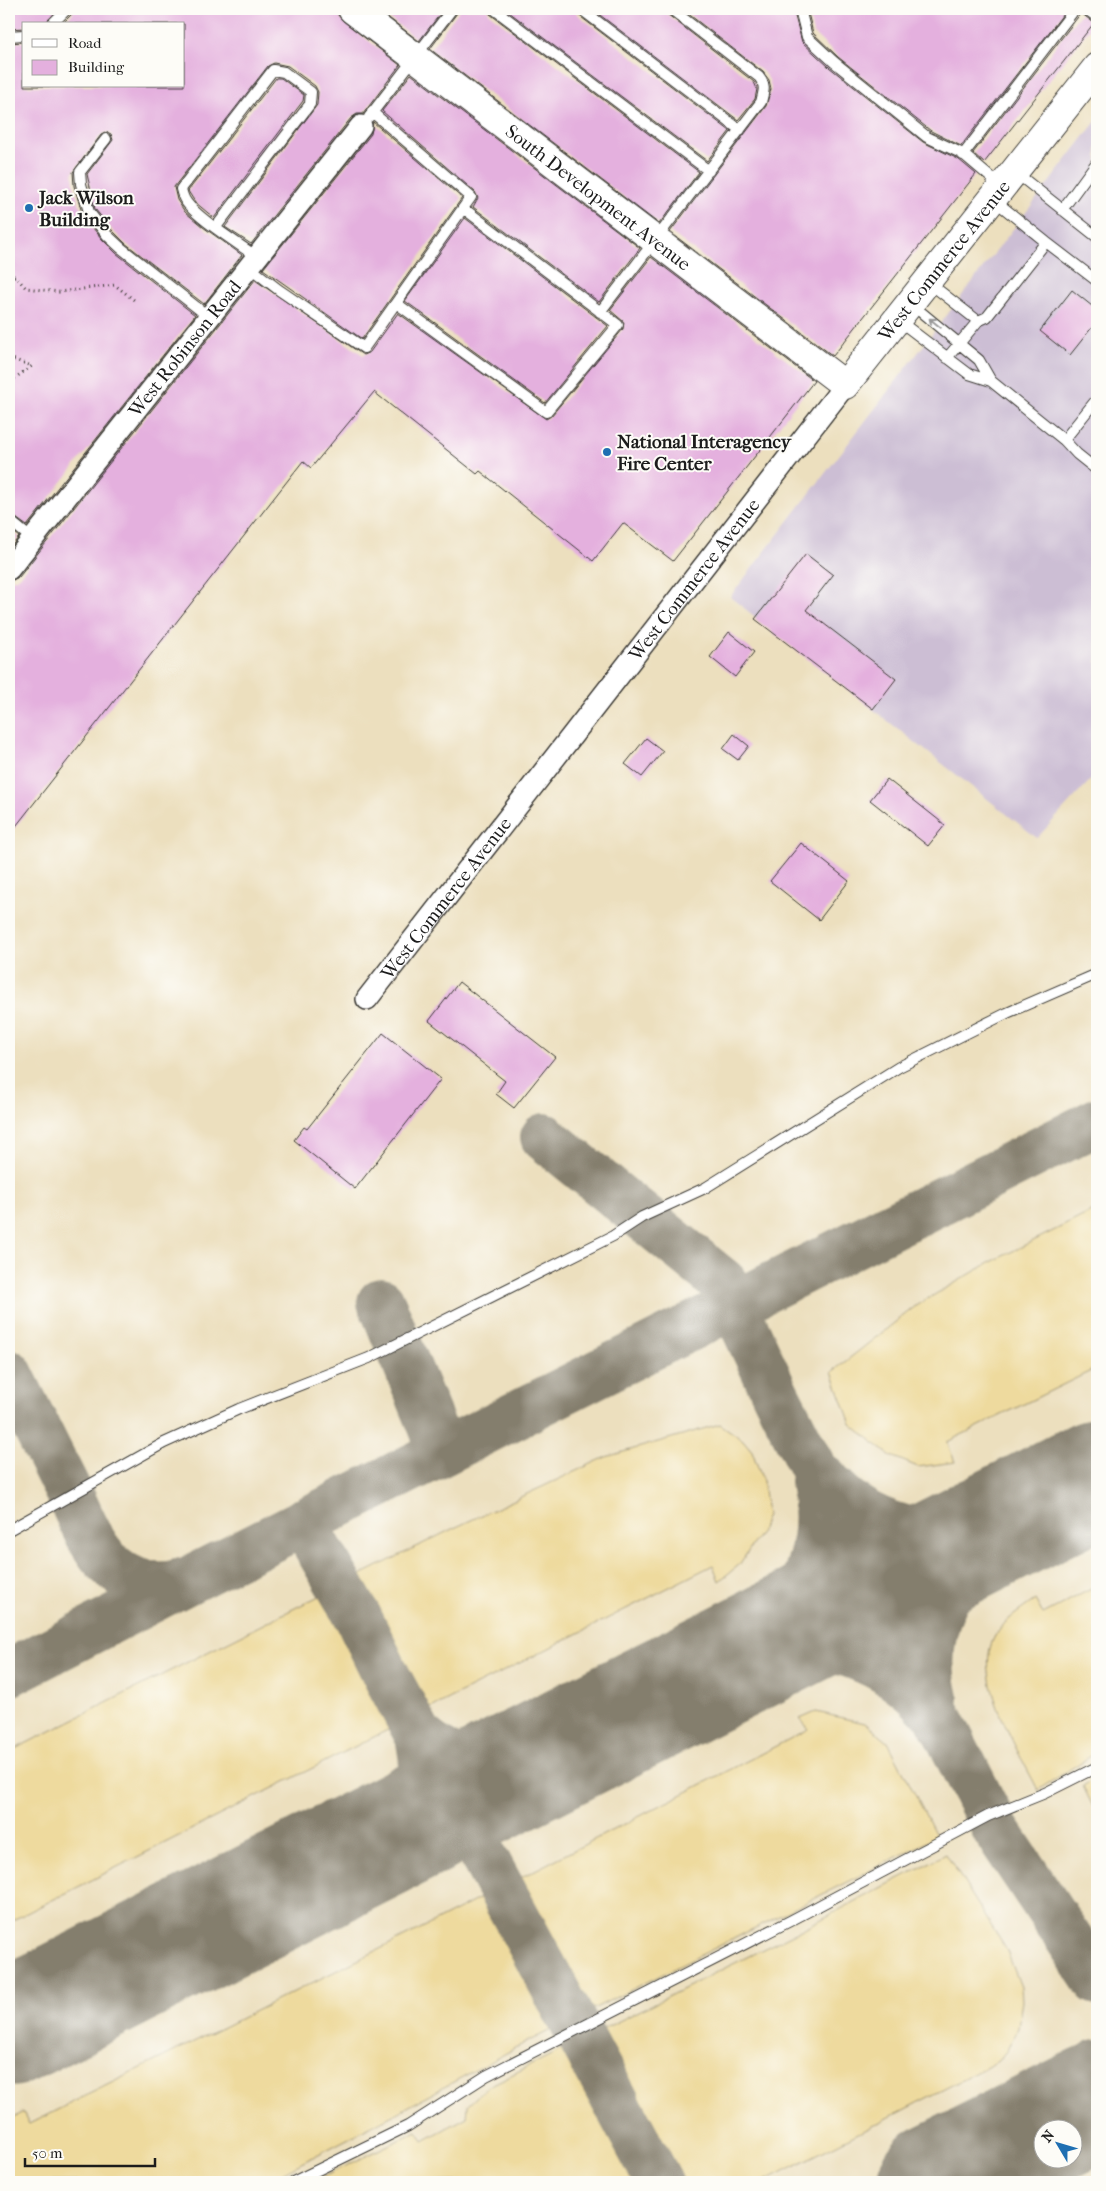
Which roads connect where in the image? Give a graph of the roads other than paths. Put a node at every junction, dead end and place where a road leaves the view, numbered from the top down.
1 (67, 9) edge
2 (352, 9) edge
3 (452, 9) edge
4 (494, 9) edge
5 (581, 9) edge
6 (671, 9) edge
7 (1075, 9) edge
8 (1086, 9) edge
9 (798, 10) edge
10 (1097, 17) edge
11 (54, 22) edge
12 (22, 35) edge
13 (9, 36) edge
14 (416, 58) junction
15 (1097, 67) edge
16 (367, 119) junction
17 (740, 130) junction
18 (106, 139) dead end
19 (964, 155) junction
20 (1097, 162) edge
21 (709, 172) junction
22 (1003, 186) junction
23 (463, 208) junction
24 (1062, 210) junction
25 (216, 227) junction
26 (1097, 237) edge
27 (655, 241) junction
28 (1046, 242) junction
29 (253, 262) junction
30 (927, 281) junction
31 (1097, 281) edge
32 (396, 303) junction
33 (904, 311) junction
34 (600, 312) junction
35 (209, 317) junction
36 (978, 321) junction
37 (959, 344) junction
38 (948, 358) junction
39 (990, 381) junction
40 (845, 385) junction
41 (1097, 399) edge
42 (1064, 440) junction
43 (1097, 470) edge
44 (9, 520) edge
45 (32, 539) junction
46 (9, 569) edge
47 (1097, 974) edge
48 (367, 999) dead end
49 (9, 1530) edge
50 (1097, 1767) edge
51 (293, 2182) edge

1 - 11 lane
2 - 14 street, South Development Avenue
3 - 14 lane
4 - 21 lane
5 - 17 lane
6 - 17 lane
7 - 19 lane
8 - 10 lane
9 - 19 lane
12 - 13 lane
14 - 16 lane
14 - 27 street, South Development Avenue
15 - 22 street, West Commerce Avenue
16 - 23 lane
16 - 29 street, West Robinson Road
17 - 21 lane
18 - 35 lane
19 - 22 lane
20 - 24 lane
21 - 27 lane
22 - 24 lane
22 - 28 lane
22 - 30 street, West Commerce Avenue
23 - 32 lane
23 - 34 lane
24 - 26 lane
25 - 25 lane
25 - 29 lane
27 - 34 lane
27 - 40 street, South Development Avenue
28 - 31 lane
28 - 36 lane
29 - 32 lane
29 - 35 street, West Robinson Road
30 - 33 street, West Commerce Avenue
30 - 36 lane
32 - 34 lane
37 -> 33 lane
33 - 38 lane
33 - 40 street, West Commerce Avenue
35 - 45 street, West Robinson Road
36 - 37 lane
37 - 38 lane
37 - 39 lane
38 - 39 lane
39 - 42 lane
40 - 48 street, West Commerce Avenue
41 - 42 lane
42 - 43 lane
44 - 45 lane
45 - 46 street, West Robinson Road
47 - 49 lane
50 - 51 lane

